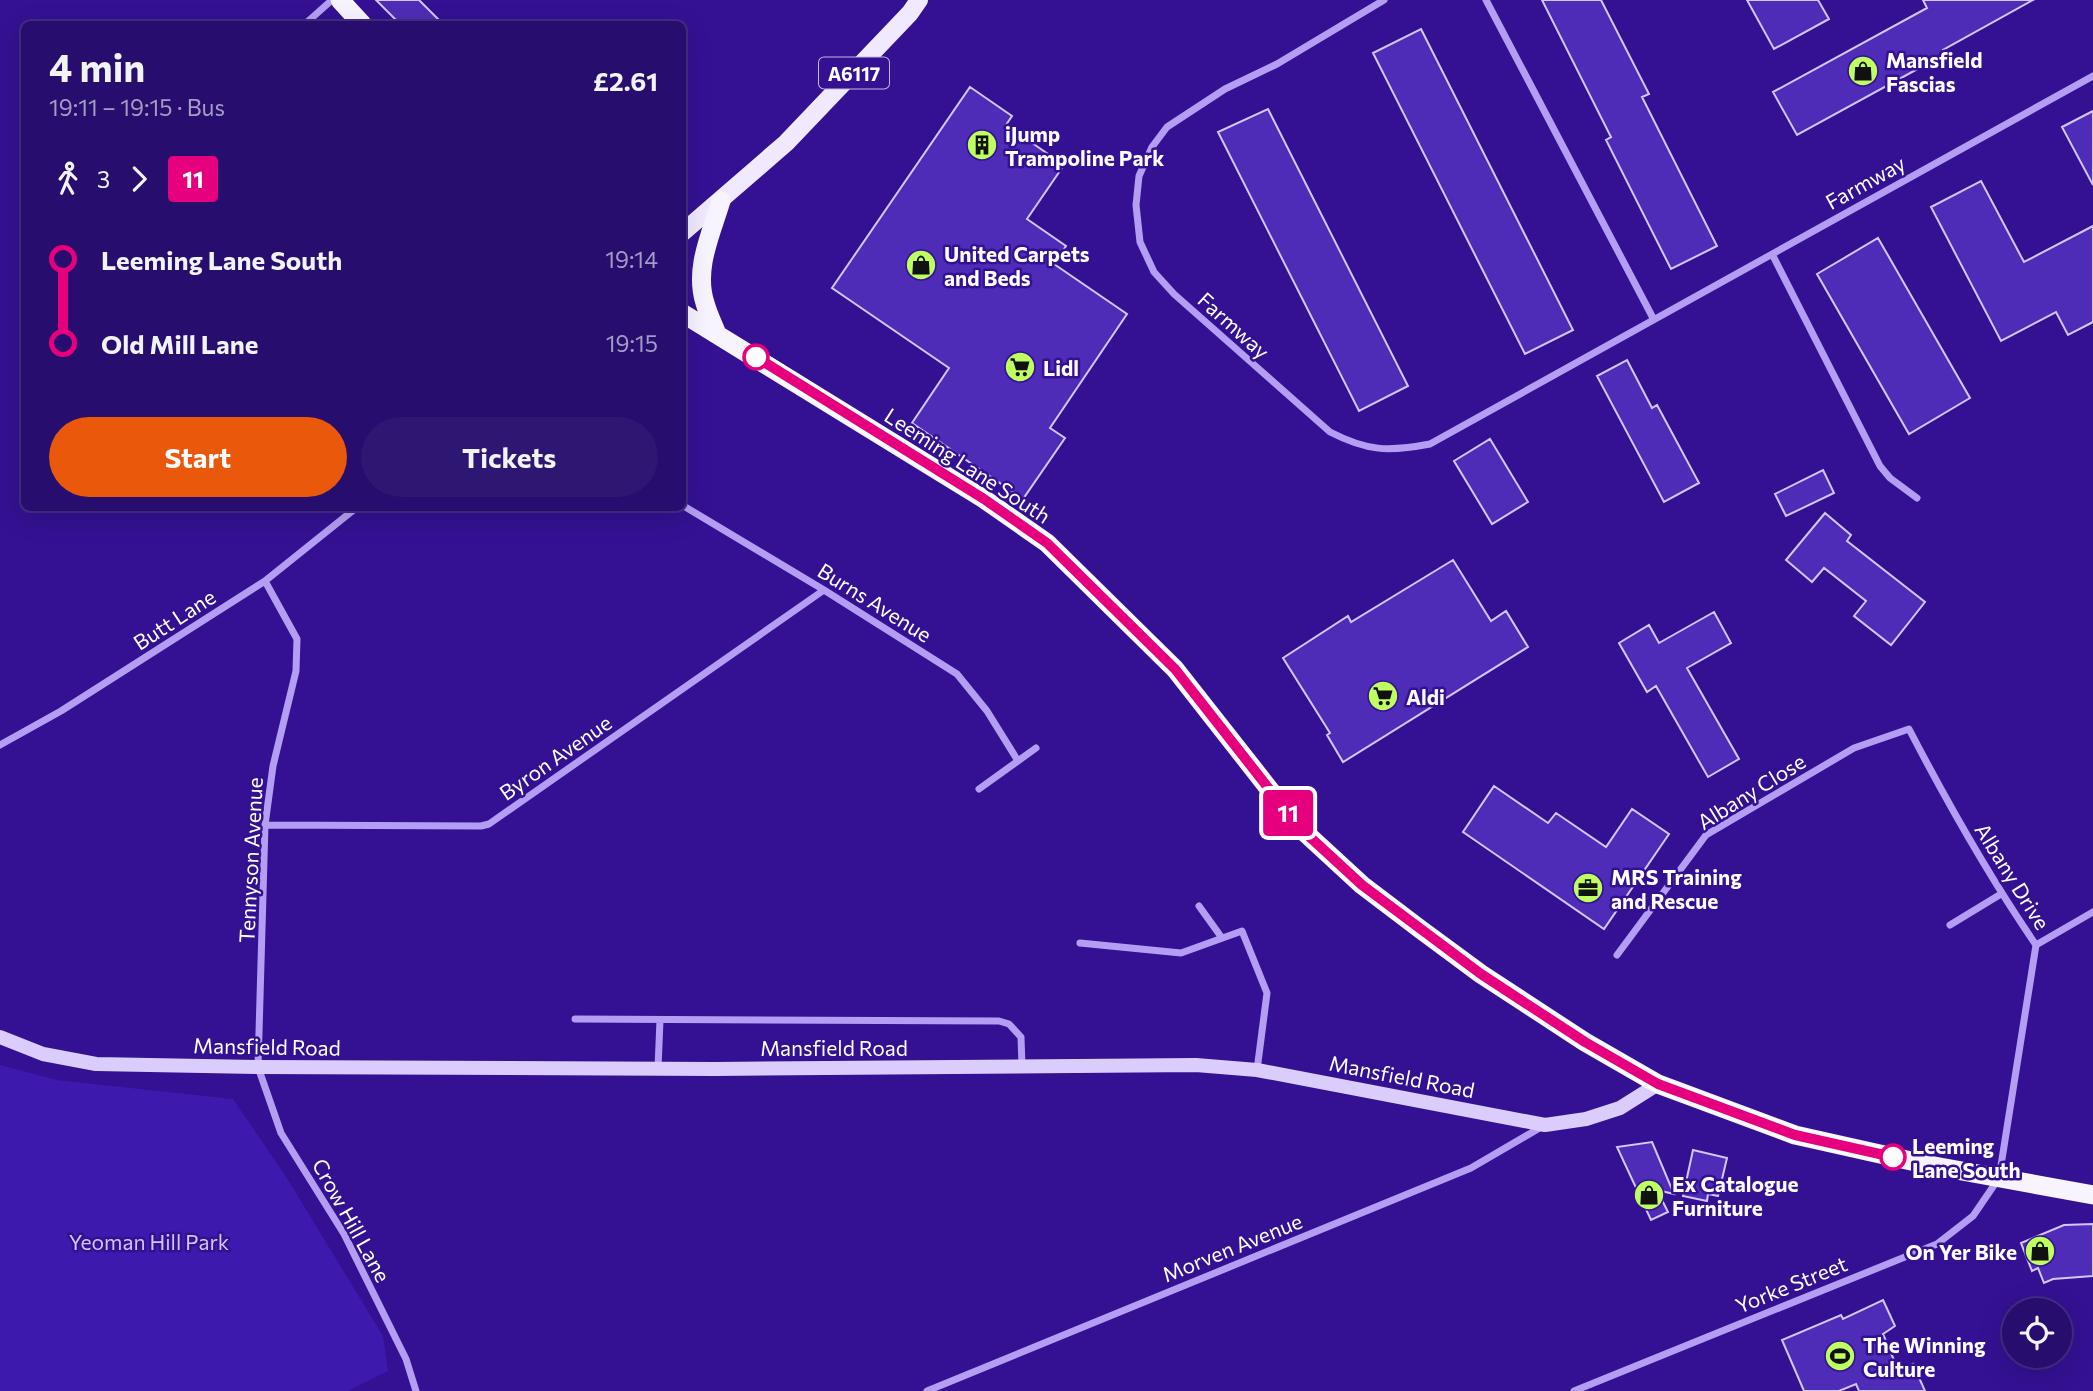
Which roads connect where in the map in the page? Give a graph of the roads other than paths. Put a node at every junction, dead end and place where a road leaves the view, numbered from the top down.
1 (332, 0) edge
2 (340, 0) edge
3 (919, 0) edge
4 (1384, 0) edge
5 (1486, 0) edge
6 (308, 21) edge
7 (359, 21) edge
8 (2093, 76) edge
9 (721, 201) junction
10 (686, 230) edge
11 (1772, 254) junction
12 (686, 315) edge
13 (1653, 318) junction
14 (717, 334) junction
15 (1917, 498) dead end
16 (686, 507) edge
17 (352, 511) edge
18 (265, 581) junction
19 (824, 590) junction
20 (1909, 729) joint
21 (0, 745) edge
22 (1036, 748) dead end
23 (1018, 761) junction
24 (979, 789) dead end
25 (265, 825) junction
26 (2001, 894) junction
27 (1199, 906) dead end
28 (2093, 912) edge
29 (1950, 925) dead end
30 (1222, 938) junction
31 (1080, 943) dead end
32 (2036, 945) junction
33 (1617, 955) dead end
34 (575, 1019) dead end
35 (660, 1020) junction
36 (0, 1037) edge
37 (258, 1067) junction
38 (1022, 1067) junction
39 (658, 1068) junction
40 (1257, 1070) junction
41 (1658, 1084) junction
42 (1545, 1125) junction
43 (2000, 1178) junction
44 (2093, 1195) edge
45 (416, 1391) edge
46 (927, 1391) edge
47 (1574, 1391) edge

1 - 6 street
2 - 7 highway
3 - 9 main road, A6117
4 - 13 street, Farmway
5 - 13 street
8 - 11 street, Farmway
9 - 10 main road, A6117
9 - 14 highway
11 - 13 street, Farmway
11 - 15 street
12 - 14 highway, Leeming Lane South
14 - 41 highway, Leeming Lane South
16 - 19 street, Burns Avenue
17 - 18 street, Butt Lane
18 - 21 street, Butt Lane
18 - 25 street, Tennyson Avenue
19 - 23 street, Burns Avenue
19 - 25 street, Byron Avenue
20 - 26 street, Albany Drive
20 - 33 street, Albany Close
22 - 23 street
23 - 24 street
25 - 37 street, Tennyson Avenue
26 - 29 street
26 - 32 street, Albany Drive
27 - 30 street
28 - 32 street
30 - 31 street
30 - 40 street
32 - 43 street, Albany Drive
34 - 35 street
35 - 38 street
35 - 39 street
36 - 37 main road, Mansfield Road
37 - 39 main road, Mansfield Road
37 - 45 street, Crow Hill Lane
38 - 39 main road, Mansfield Road
38 - 40 main road, Mansfield Road
40 - 42 main road, Mansfield Road
41 - 42 main road, Mansfield Road
41 - 43 highway, Leeming Lane South
42 - 46 street, Morven Avenue
43 - 44 highway, Leeming Lane South
43 - 47 street, Yorke Street

